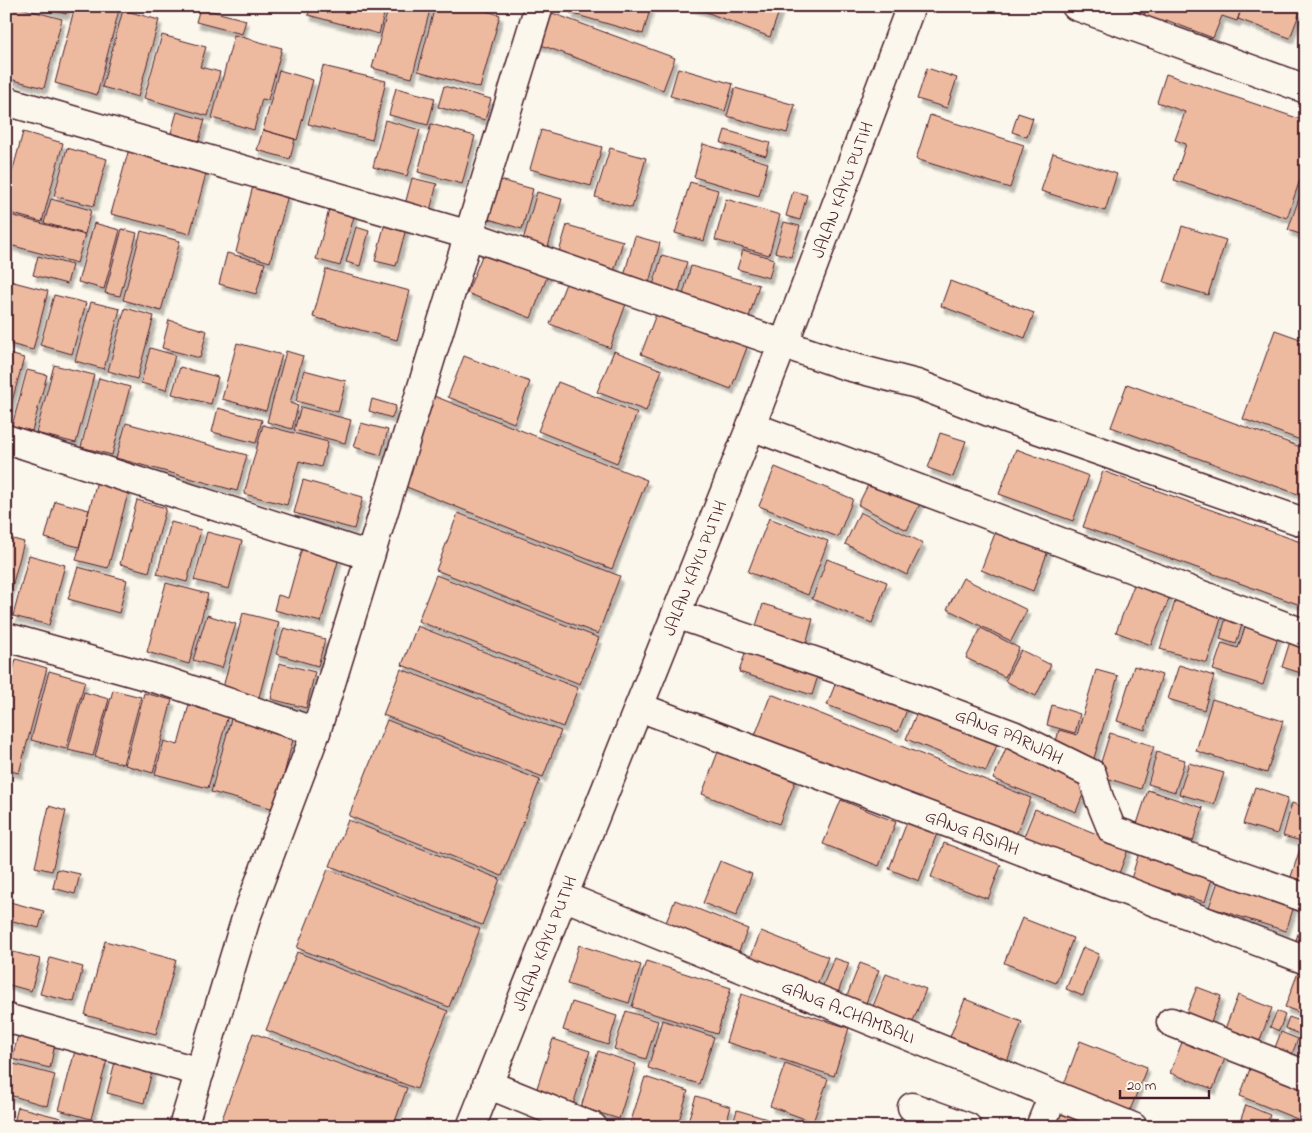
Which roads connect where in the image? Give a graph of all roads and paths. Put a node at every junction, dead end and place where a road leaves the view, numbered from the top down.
1 (539, 6) edge
2 (911, 6) edge
3 (1076, 6) edge
4 (1306, 89) edge
5 (6, 101) edge
6 (469, 235) junction
7 (783, 343) junction
8 (751, 426) junction
9 (6, 439) edge
10 (1306, 523) edge
11 (370, 556) junction
12 (676, 614) junction
13 (1306, 634) edge
14 (6, 637) edge
15 (639, 706) junction
16 (316, 732) junction
17 (563, 896) junction
18 (1306, 898) edge
19 (1306, 960) edge
20 (6, 1018) edge
21 (1170, 1022) dead end
22 (200, 1072) junction
23 (1306, 1075) edge
24 (487, 1084) junction
25 (1053, 1094) junction
26 (912, 1107) dead end
27 (183, 1127) edge
28 (471, 1127) edge
29 (594, 1127) edge
30 (967, 1127) edge
31 (1040, 1127) edge
32 (1133, 1127) edge

1 - 6 street
2 - 7 street, JALAN KAYU PUTIH
3 - 4 street
5 - 6 street
6 - 7 street
6 - 11 street
7 - 8 street, JALAN KAYU PUTIH
7 - 10 street
8 - 12 street, JALAN KAYU PUTIH
8 - 13 street
9 - 11 street
11 - 16 street
12 - 15 street, JALAN KAYU PUTIH
12 - 18 street, GANG PARIJAH
14 - 16 street
15 - 17 street, JALAN KAYU PUTIH
15 - 19 street, GANG ASIAH
16 - 22 street
17 - 24 street, JALAN KAYU PUTIH
17 - 25 street, GANG A.CHAMBALI
20 - 22 street
21 - 23 street
22 - 27 street
24 - 28 street, JALAN KAYU PUTIH
24 - 29 street
25 - 31 street
25 - 32 street, GANG A.CHAMBALI
26 - 30 street

